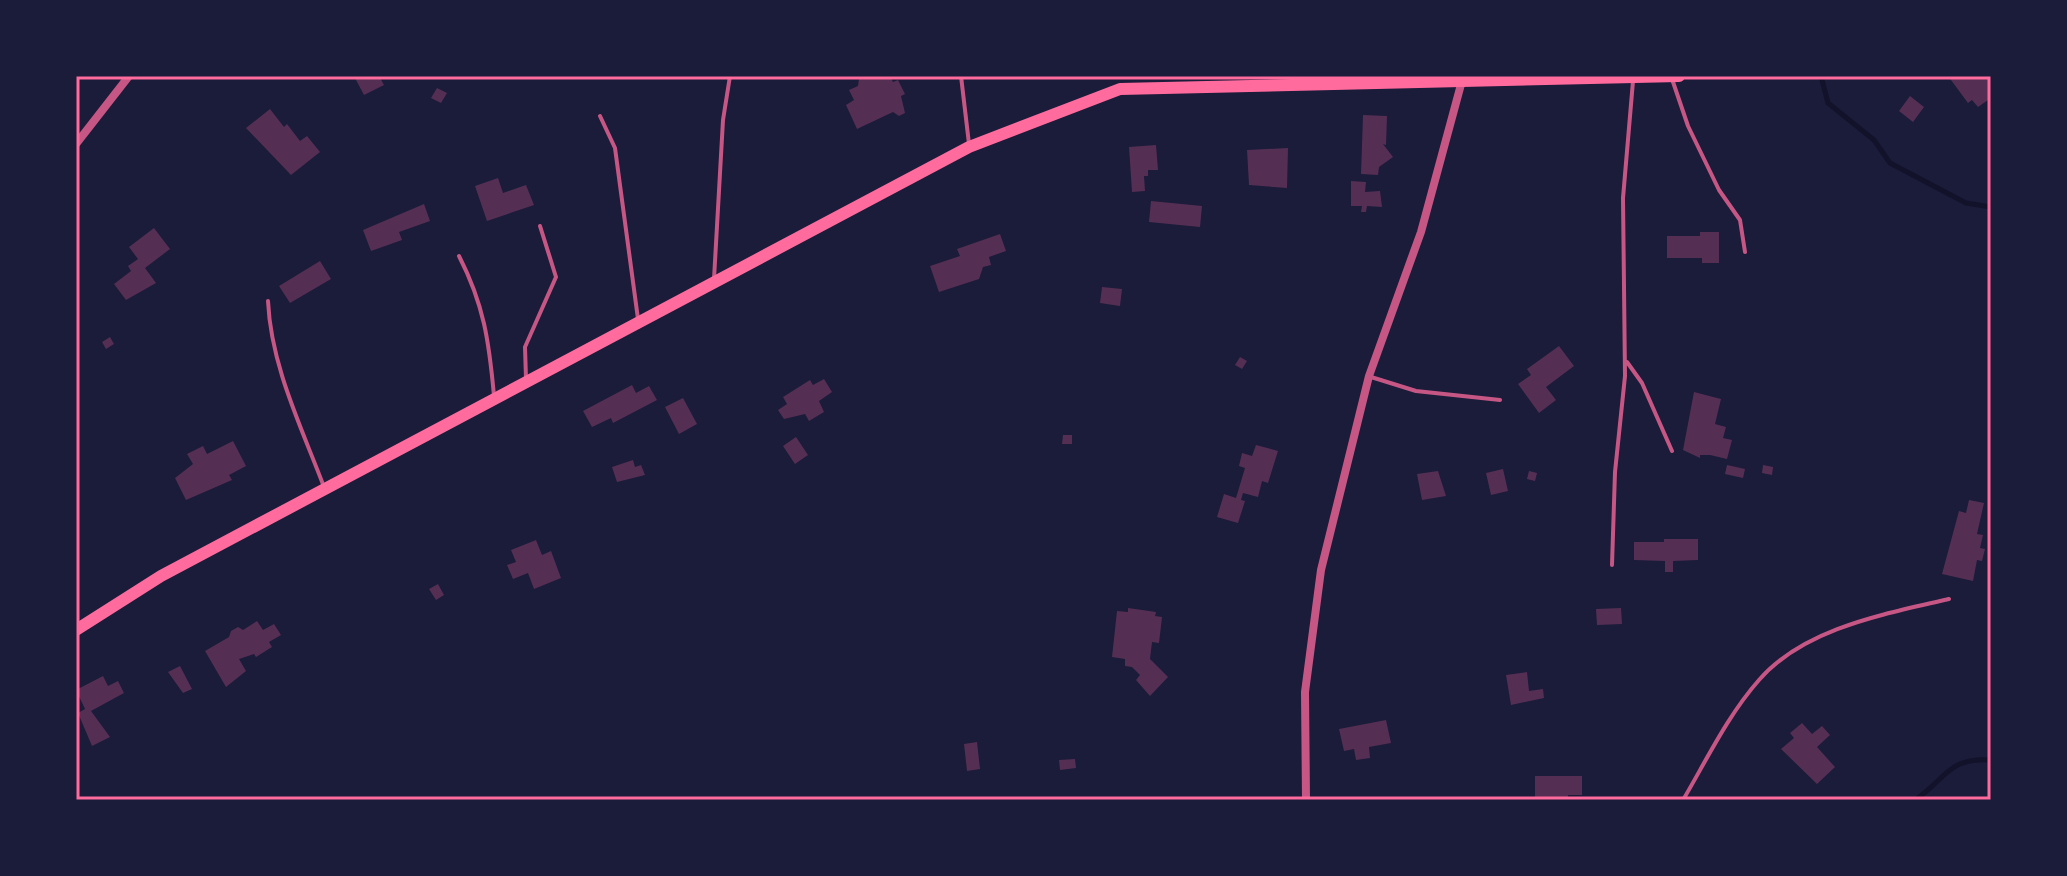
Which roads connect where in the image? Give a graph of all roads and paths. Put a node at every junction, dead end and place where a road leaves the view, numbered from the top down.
1 (129, 76) edge
2 (730, 76) edge
3 (961, 76) edge
4 (1679, 76) edge
5 (1671, 77) edge
6 (1463, 79) edge
7 (1633, 79) junction
8 (600, 116) dead end
9 (76, 144) edge
10 (969, 147) junction
11 (540, 226) dead end
12 (1745, 252) dead end
13 (459, 256) dead end
14 (714, 281) junction
15 (268, 301) dead end
16 (638, 321) junction
17 (1625, 360) junction
18 (1369, 376) junction
19 (526, 381) junction
20 (494, 398) junction
21 (1500, 400) dead end
22 (1672, 451) dead end
23 (324, 489) junction
24 (1612, 565) dead end
25 (1949, 599) dead end
26 (76, 630) edge
27 (1306, 800) edge
28 (1683, 800) edge

1 - 9 street
2 - 14 lane
3 - 10 lane
4 - 5 main road
5 - 7 main road
5 - 12 lane
6 - 7 main road
6 - 10 main road
6 - 18 street
7 - 17 lane
8 - 16 lane
10 - 14 main road
11 - 19 lane
13 - 20 lane
14 - 16 main road
15 - 23 lane
16 - 19 main road
17 - 22 lane
17 - 24 lane
18 - 21 lane
18 - 27 street
19 - 20 main road
20 - 23 main road
23 - 26 main road
25 - 28 lane

